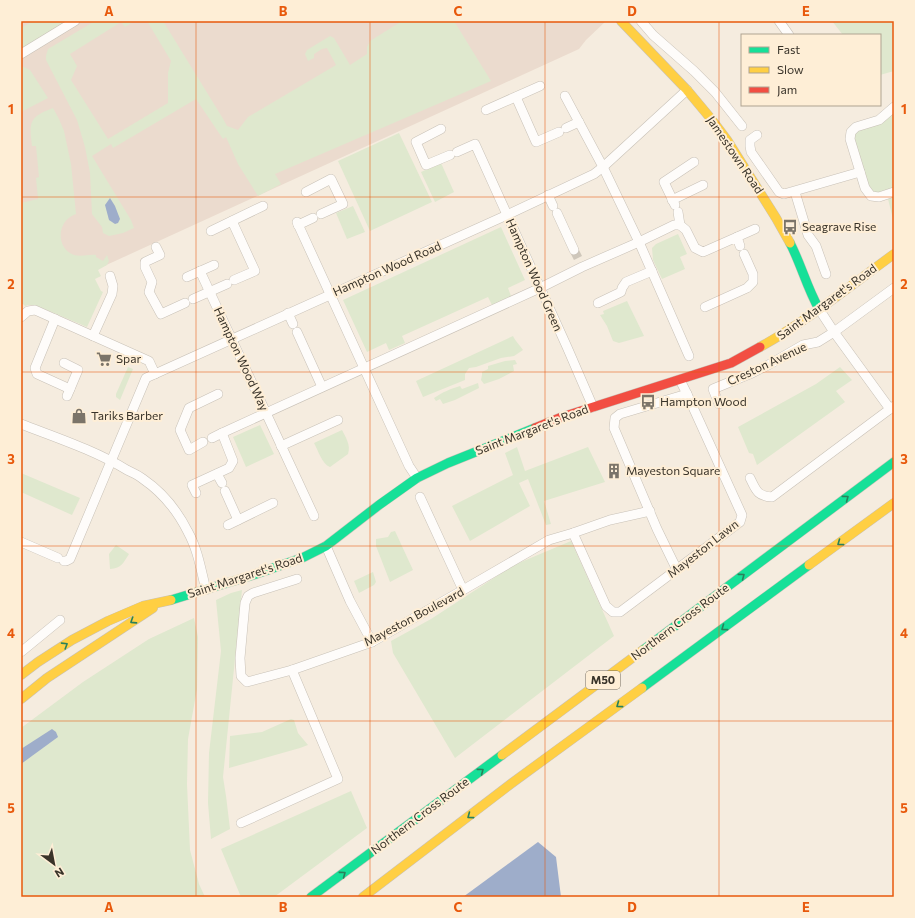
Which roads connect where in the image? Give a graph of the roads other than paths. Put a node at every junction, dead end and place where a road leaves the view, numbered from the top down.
1 (75, 21) edge
2 (621, 21) edge
3 (640, 21) edge
4 (779, 21) edge
5 (788, 34) edge
6 (21, 54) edge
7 (540, 86) dead end
8 (687, 90) junction
9 (565, 96) dead end
10 (516, 97) junction
11 (894, 107) edge
12 (486, 110) dead end
13 (579, 122) junction
14 (729, 126) dead end
15 (440, 129) dead end
16 (757, 134) dead end
17 (694, 162) dead end
18 (603, 167) junction
19 (860, 172) junction
20 (703, 185) dead end
21 (306, 192) dead end
22 (795, 192) junction
23 (894, 192) edge
24 (548, 195) junction
25 (263, 206) dead end
26 (675, 206) junction
27 (507, 215) junction
28 (232, 221) junction
29 (680, 225) junction
30 (755, 229) dead end
31 (211, 231) dead end
32 (639, 242) junction
33 (740, 246) junction
34 (156, 247) dead end
35 (894, 254) edge
36 (578, 258) junction
37 (214, 265) dead end
38 (200, 271) junction
39 (652, 271) junction
40 (826, 274) dead end
41 (110, 276) dead end
42 (187, 276) dead end
43 (540, 288) junction
44 (894, 288) edge
45 (210, 291) junction
46 (331, 294) junction
47 (598, 302) dead end
48 (705, 307) dead end
49 (819, 309) junction
50 (288, 313) junction
51 (21, 317) edge
52 (55, 319) junction
53 (834, 332) junction
54 (93, 336) junction
55 (232, 339) junction
56 (40, 354) junction
57 (689, 356) dead end
58 (49, 358) dead end
59 (64, 363) dead end
60 (365, 368) junction
61 (155, 374) junction
62 (680, 380) junction
63 (322, 387) junction
64 (218, 394) dead end
65 (688, 394) junction
66 (719, 404) dead end
67 (593, 407) junction
68 (892, 407) edge
69 (266, 412) junction
70 (338, 420) dead end
71 (21, 424) edge
72 (222, 433) junction
73 (281, 446) junction
74 (111, 460) junction
75 (894, 462) edge
76 (217, 474) junction
77 (417, 478) junction
78 (750, 478) dead end
79 (196, 493) dead end
80 (420, 497) dead end
81 (273, 503) dead end
82 (894, 503) edge
83 (650, 511) junction
84 (314, 516) dead end
85 (238, 520) junction
86 (228, 525) dead end
87 (573, 533) junction
88 (21, 542) edge
89 (326, 546) junction
90 (677, 570) junction
91 (297, 579) dead end
92 (206, 590) junction
93 (463, 590) junction
94 (166, 601) junction
95 (60, 620) dead end
96 (372, 642) junction
97 (21, 652) edge
98 (49, 666) junction
99 (292, 670) junction
100 (21, 675) edge
101 (21, 699) edge
102 (241, 823) dead end
103 (311, 897) edge
104 (363, 897) edge

1 - 6 street
2 - 8 main road, Jamestown Road
3 - 14 street
4 - 5 street
7 - 10 street
8 - 18 street, Hampton Wood Road
8 - 49 main road, Jamestown Road
9 - 13 street
10 - 12 street
10 - 13 street
11 - 19 street
13 - 18 street
15 - 27 street, Hampton Wood Green
16 - 22 street
17 - 26 street
18 - 24 street, Hampton Wood Road
18 - 32 street
19 - 22 street
19 - 23 street
20 - 26 street
21 - 46 street
22 - 40 street
24 - 27 street, Hampton Wood Road
24 - 36 street
25 - 28 street
26 - 29 street
27 - 43 street, Hampton Wood Green
27 - 46 street, Hampton Wood Road
28 - 31 street
28 - 45 street
29 - 32 street
29 - 33 street
30 - 33 street
32 - 36 street
32 - 39 street
33 - 48 street
34 - 45 street
35 - 49 main road, Saint Margaret's Road
36 - 43 street
37 - 38 street
38 - 42 street
38 - 45 street, Hampton Wood Way
39 - 47 street
39 - 57 street
41 - 54 street
43 - 60 street
43 - 67 street, Hampton Wood Green
44 - 53 street
45 - 55 street, Hampton Wood Way
46 - 50 street, Hampton Wood Road
46 - 60 street
49 - 53 street
49 - 62 main road, Saint Margaret's Road
50 - 55 street, Hampton Wood Road
50 - 63 street
51 - 52 street
52 - 54 street
52 - 56 street
53 - 66 street, Creston Avenue
53 - 68 street
54 - 61 street
55 - 61 street, Hampton Wood Road
55 - 69 street, Hampton Wood Way
56 - 58 street
56 - 59 street
60 - 63 street
60 - 77 street
61 - 74 street, Hampton Wood Road
62 - 65 street, Mayeston Lawn
62 - 67 main road, Saint Margaret's Road
63 - 69 street
64 - 72 street
65 - 83 street
65 - 90 street, Mayeston Lawn
67 - 77 main road, Saint Margaret's Road
68 - 78 street
69 - 72 street
69 - 73 street, Hampton Wood Way
70 - 73 street
71 - 74 street
72 - 76 street
73 - 84 street, Hampton Wood Way
74 - 88 street, Hampton Wood Road
74 - 92 street
103 -> 75 main road, Northern Cross Route / M50
76 - 79 street
76 - 85 street
77 - 89 main road, Saint Margaret's Road
80 - 93 street
81 - 85 street
82 -> 104 main road, M50
83 - 87 street, Mayeston Boulevard
83 - 90 street
85 - 86 street
87 - 90 street, Mayeston Lawn
87 - 93 street, Mayeston Boulevard
89 - 92 main road, Saint Margaret's Road
89 - 96 street
91 - 99 street, Mayeston Boulevard
92 - 94 main road, Saint Margaret's Road
93 - 96 street, Mayeston Boulevard
94 -> 98 main road, Saint Margaret's Road
98 -> 94 main road, Saint Margaret's Road
95 - 97 street
96 - 99 street, Mayeston Boulevard
98 - 100 main road, Saint Margaret's Road
98 - 101 main road, Saint Margaret's Road
99 - 102 street

